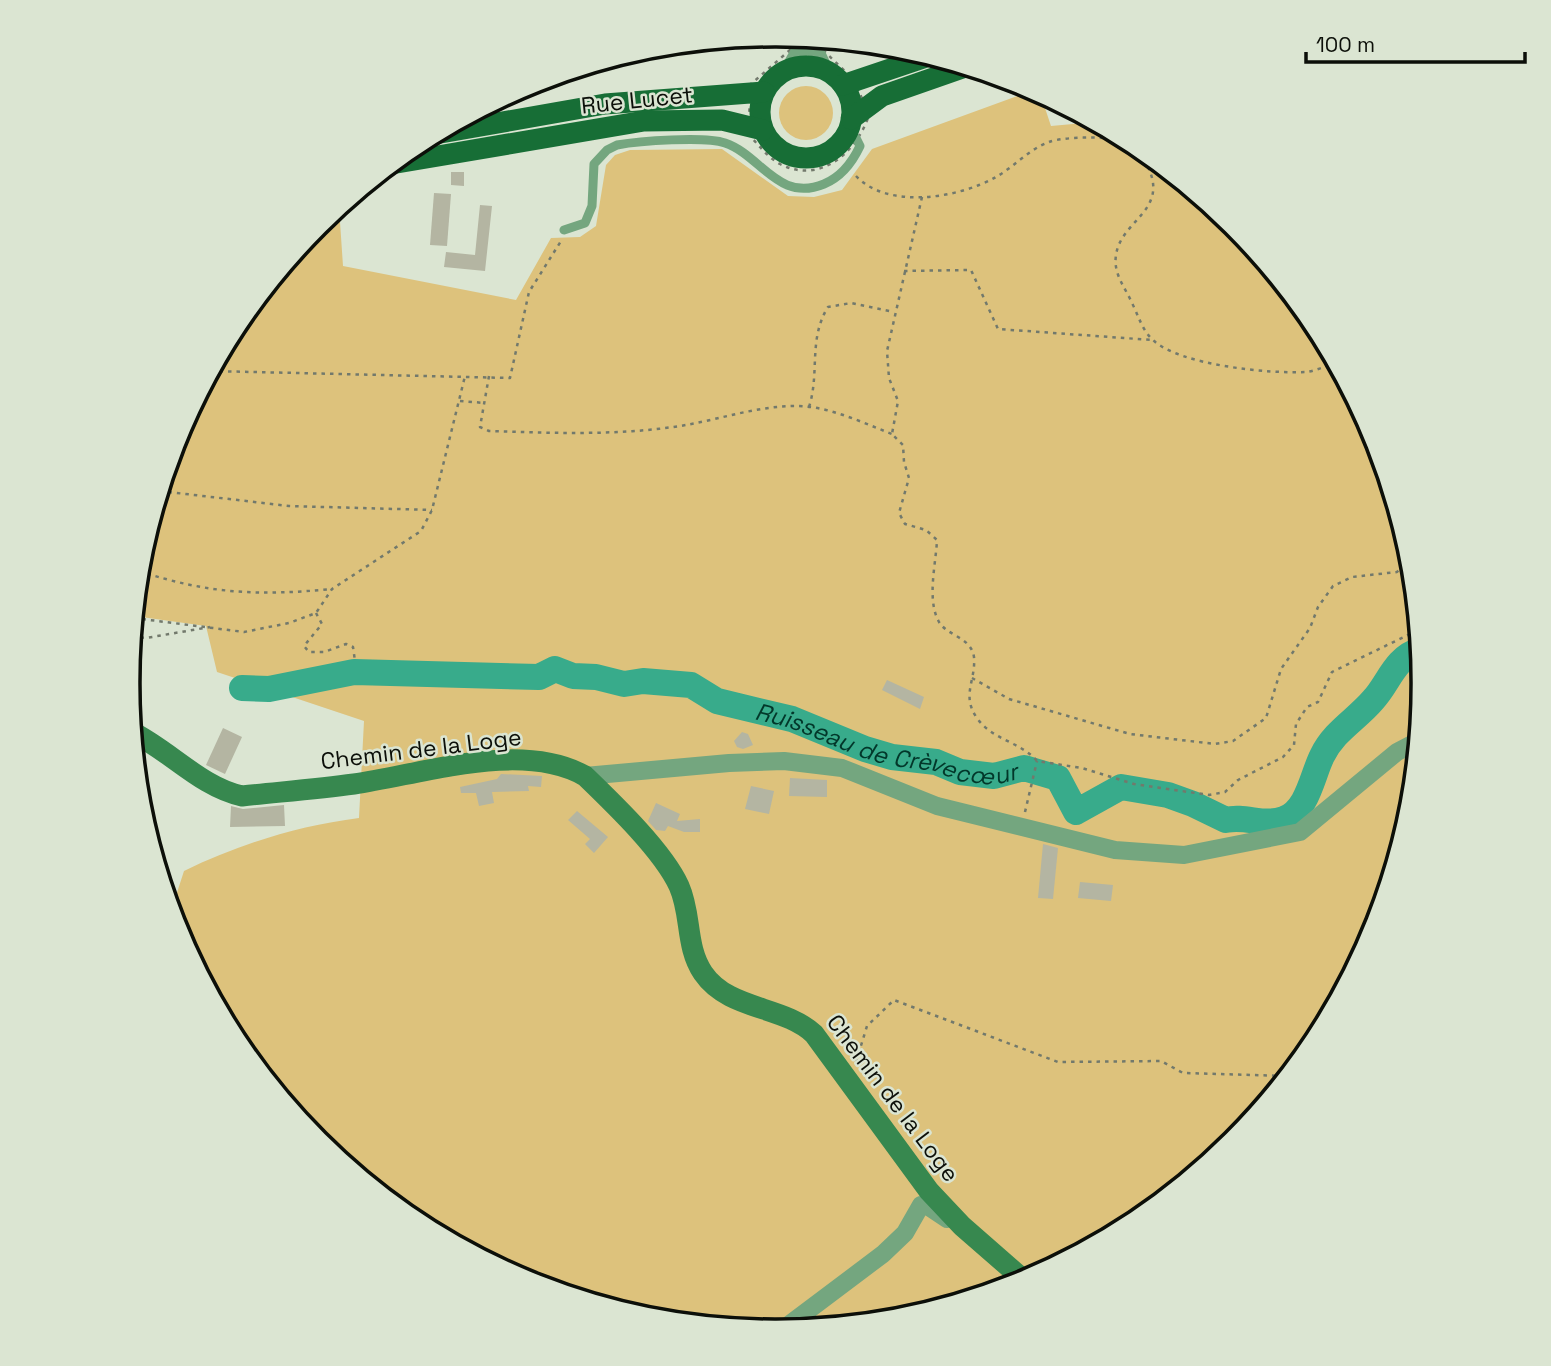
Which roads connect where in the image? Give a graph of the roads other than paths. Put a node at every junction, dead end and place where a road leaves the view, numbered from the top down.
1 (808, 53) edge
2 (911, 62) edge
3 (950, 72) edge
4 (848, 83) junction
5 (757, 93) junction
6 (855, 125) junction
7 (756, 128) junction
8 (464, 129) edge
9 (414, 160) edge
10 (569, 229) road end
11 (142, 738) edge
12 (1408, 746) edge
13 (585, 776) junction
14 (962, 1226) junction
15 (1014, 1272) edge
16 (798, 1318) edge

1 - 4 main road
1 - 5 main road
2 - 4 main road
3 - 6 main road
4 - 6 main road
5 - 7 main road
5 - 8 main road, Rue Lucet
6 - 7 main road
6 - 10 lane
7 - 9 main road, Rue Lucet
11 - 13 street, Chemin de la Loge
12 - 13 street
13 - 14 street, Chemin de la Loge
14 - 15 street, Chemin de la Loge
14 - 16 street

